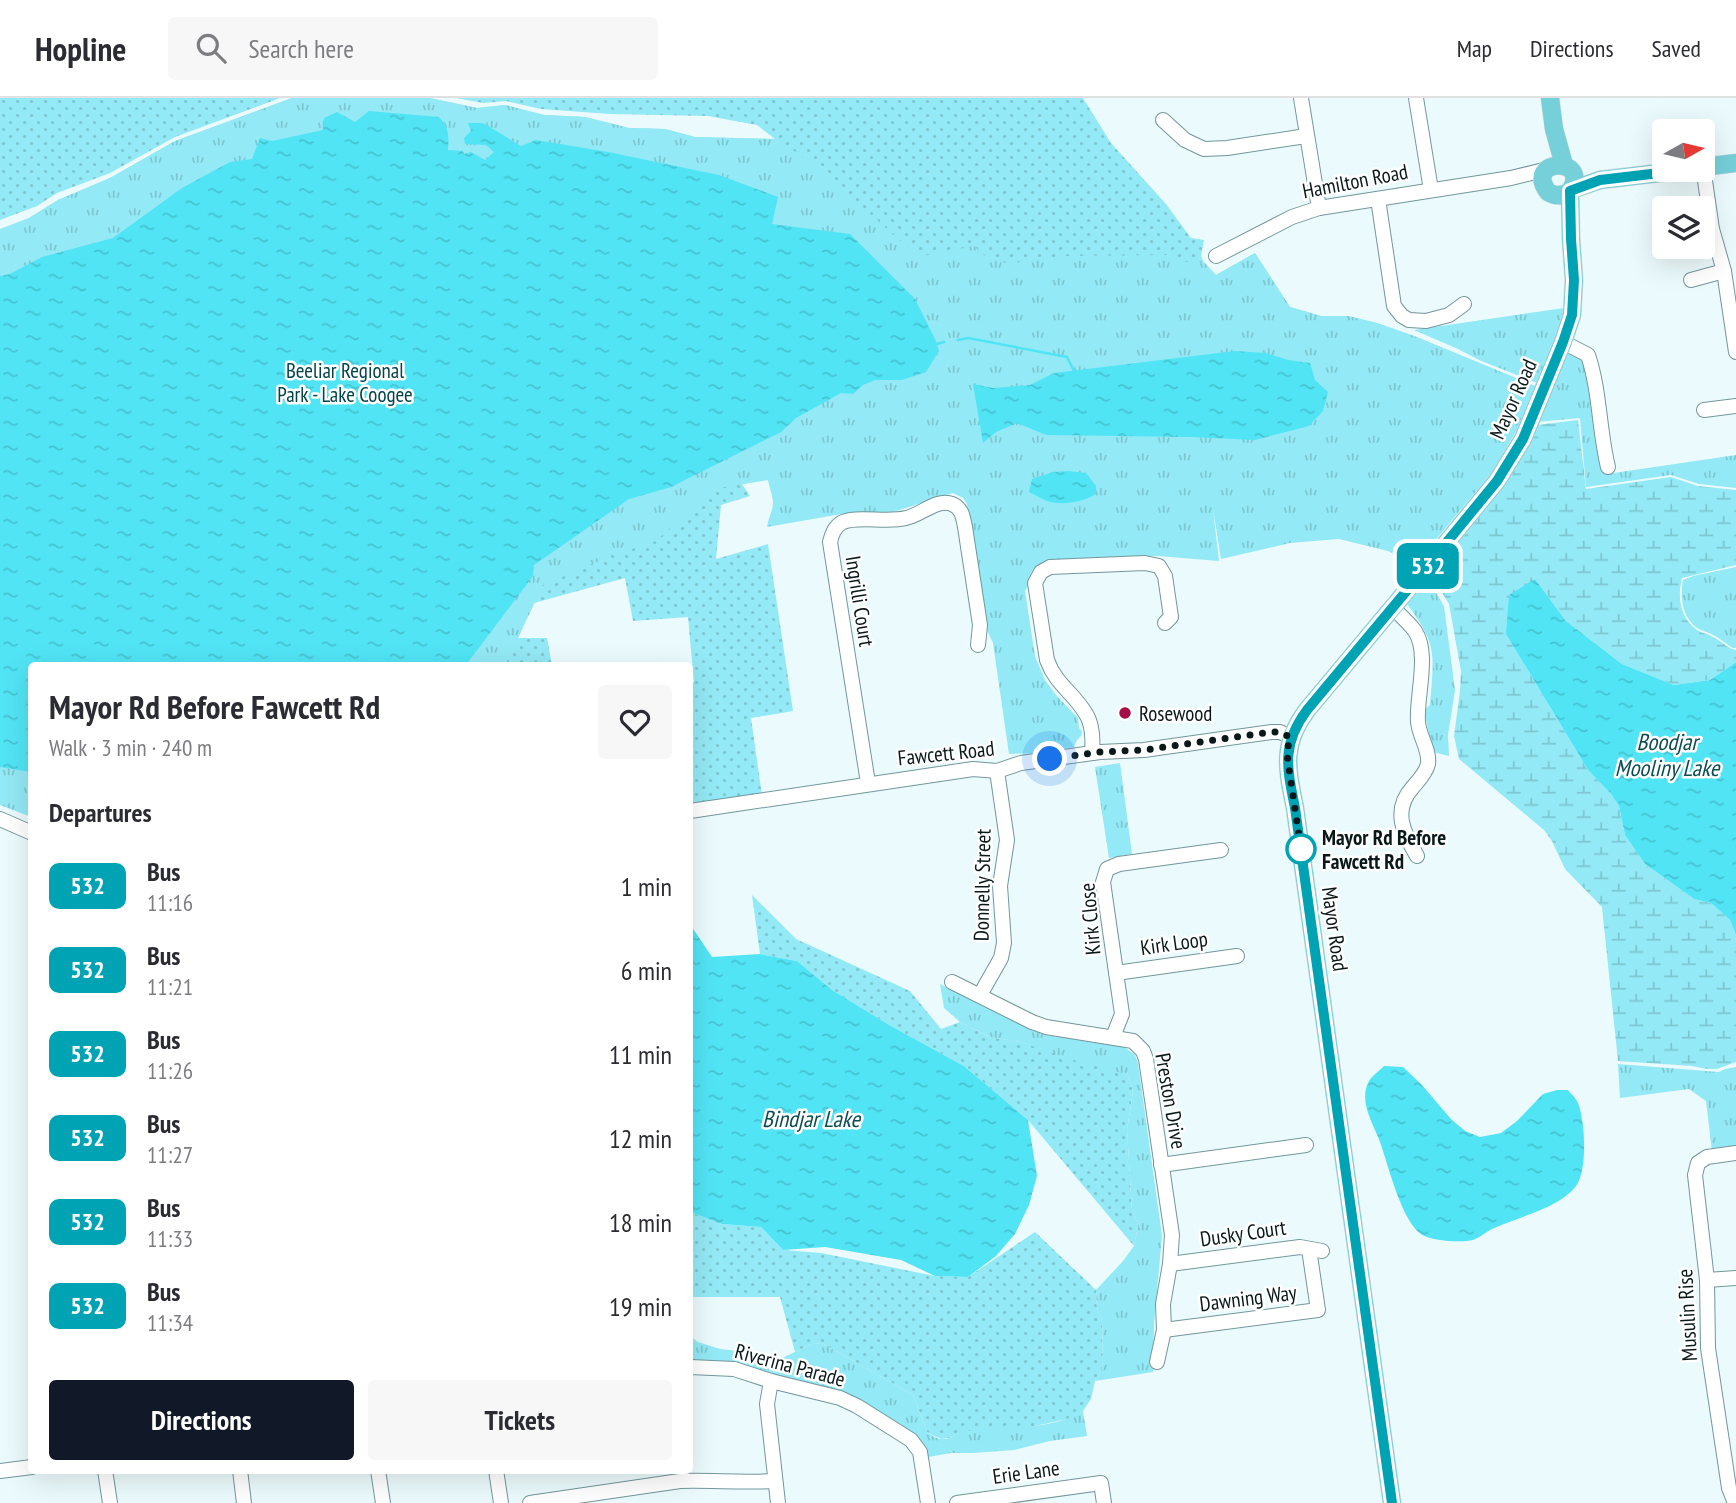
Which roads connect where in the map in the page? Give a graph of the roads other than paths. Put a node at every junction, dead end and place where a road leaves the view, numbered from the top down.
1 (1301, 98) edge
2 (1416, 98) edge
3 (1550, 98) edge
4 (1163, 120) dead end
5 (1306, 136) junction
6 (1736, 163) edge
7 (1715, 166) edge
8 (1652, 174) edge
9 (1559, 179) junction
10 (1705, 182) edge
11 (1431, 190) junction
12 (1378, 199) junction
13 (1319, 208) junction
14 (1216, 256) dead end
15 (1724, 271) junction
16 (1691, 280) dead end
17 (1464, 304) dead end
18 (1563, 342) junction
19 (1736, 352) edge
20 (1736, 405) edge
21 (1704, 410) dead end
22 (1608, 467) dead end
23 (1393, 608) junction
24 (1165, 623) dead end
25 (978, 645) dead end
26 (1290, 737) junction
27 (1092, 753) junction
28 (997, 771) junction
29 (868, 783) junction
30 (693, 811) edge
31 (0, 819) edge
32 (28, 831) edge
33 (1221, 850) dead end
34 (1417, 856) dead end
35 (1237, 956) dead end
36 (1116, 973) junction
37 (952, 982) dead end
38 (981, 996) junction
39 (1113, 1037) junction
40 (1306, 1145) dead end
41 (1736, 1153) edge
42 (1161, 1165) junction
43 (1315, 1250) joint
44 (1170, 1264) junction
45 (1736, 1278) edge
46 (1707, 1280) junction
47 (1164, 1330) junction
48 (1157, 1362) dead end
49 (693, 1367) edge
50 (771, 1381) junction
51 (28, 1468) edge
52 (0, 1471) edge
53 (106, 1474) edge
54 (240, 1474) edge
55 (379, 1474) edge
56 (497, 1474) edge
57 (775, 1481) junction
58 (110, 1503) edge
59 (244, 1503) edge
60 (383, 1503) edge
61 (501, 1503) edge
62 (530, 1503) edge
63 (778, 1503) edge
64 (928, 1503) edge
65 (957, 1503) edge
66 (1104, 1503) edge
67 (1392, 1503) edge
68 (1735, 1503) edge

1 - 5 street
2 - 11 street
3 - 9 main road, Mayor Road
4 - 5 street
5 - 13 street
6 - 7 main road
8 - 9 main road, Hamilton Road
9 - 11 street, Hamilton Road
9 - 18 main road, Mayor Road
10 - 15 street
11 - 12 street, Hamilton Road
12 - 13 street, Hamilton Road
12 - 17 street
13 - 14 street, Hamilton Road
15 - 16 street
15 - 19 street
18 - 22 street
18 - 23 main road, Mayor Road
20 - 21 street
23 - 26 main road, Mayor Road
23 - 34 street
24 - 27 street
25 - 29 street, Ingrilli Court
26 - 27 street, Fawcett Road
26 - 67 main road, Mayor Road
27 - 28 street, Fawcett Road
28 - 29 street, Fawcett Road
28 - 38 street, Donnelly Street
29 - 30 street, Fawcett Road
31 - 32 street
33 - 36 street, Kirk Close
35 - 36 street, Kirk Loop
36 - 39 street, Kirk Close
37 - 38 street, Preston Drive
38 - 39 street, Preston Drive
39 - 42 street, Preston Drive
40 - 42 street
41 - 46 street, Musulin Rise
42 - 44 street, Preston Drive
43 - 44 street, Dusky Court
43 - 47 street, Dawning Way
44 - 47 street, Preston Drive
45 - 46 street
46 - 68 street, Musulin Rise
47 - 48 street, Preston Drive
49 - 50 street, Riverina Parade
50 - 57 street
50 - 64 street, Riverina Parade
51 - 52 street
53 - 58 street
54 - 59 street
55 - 60 street
56 - 61 street
57 - 62 street
57 - 63 street
65 - 66 street, Erie Lane

